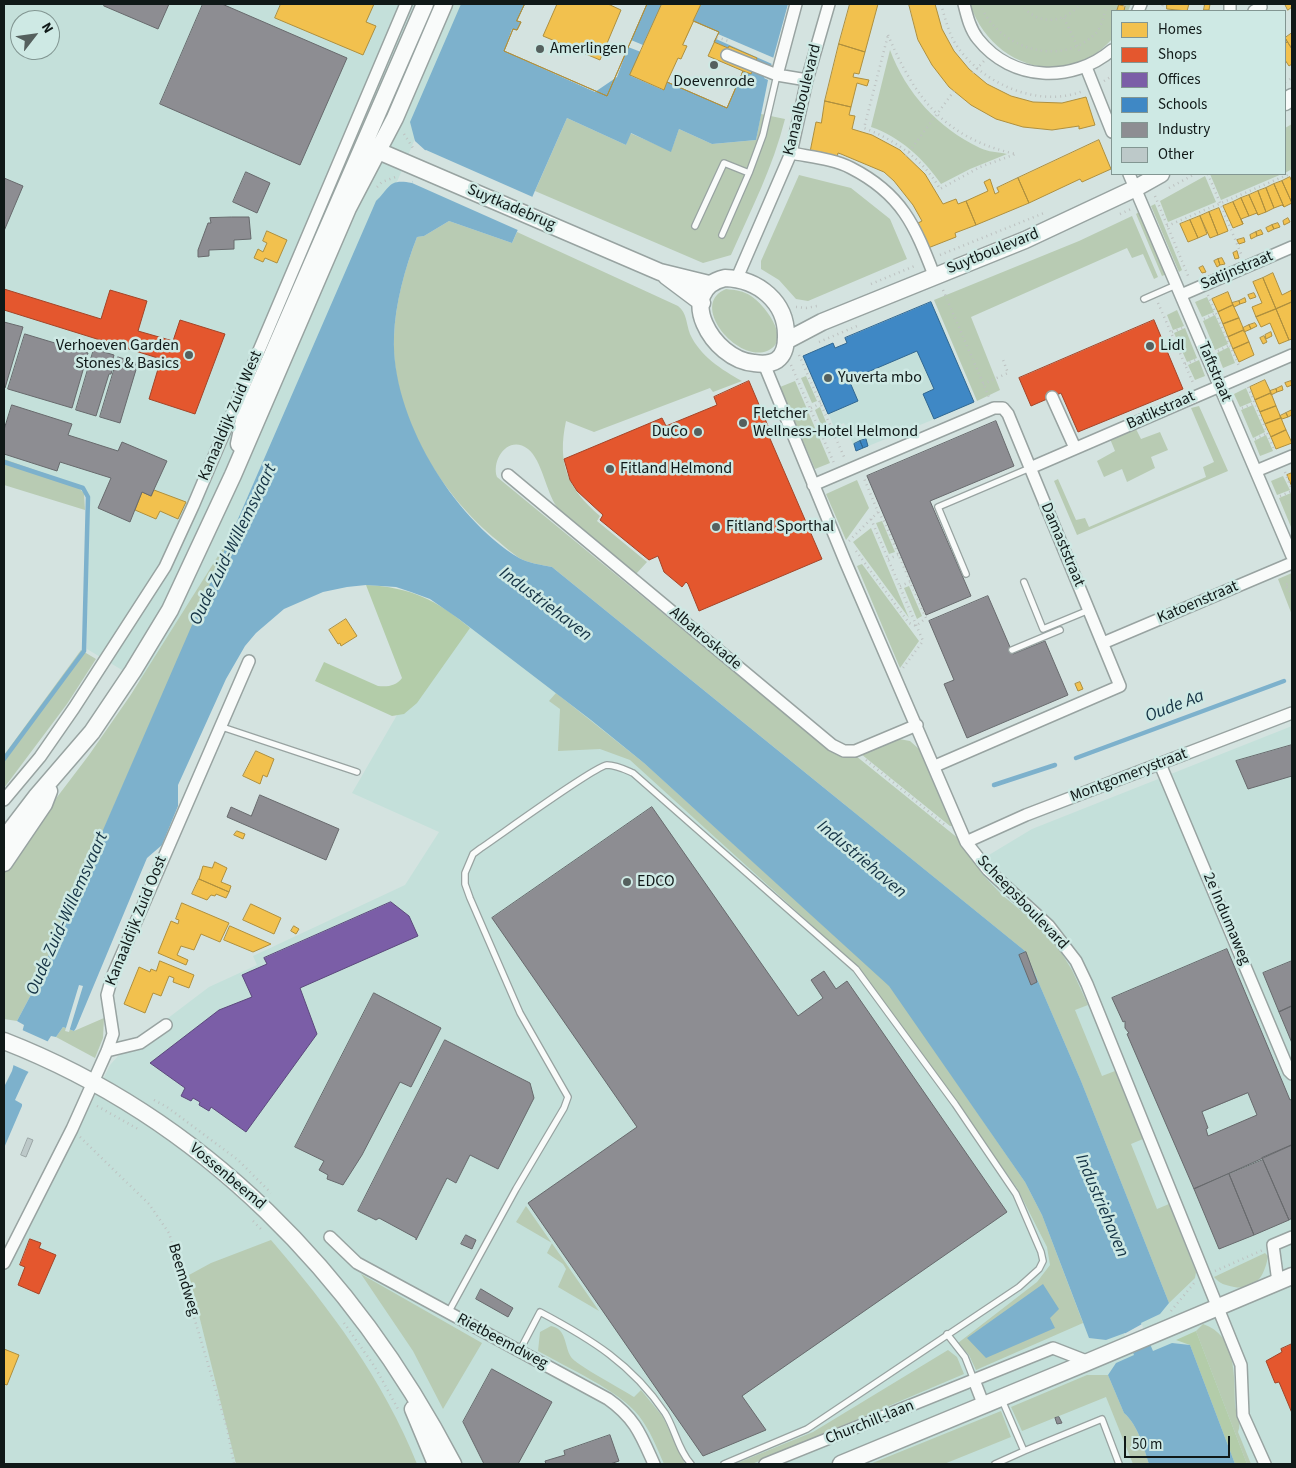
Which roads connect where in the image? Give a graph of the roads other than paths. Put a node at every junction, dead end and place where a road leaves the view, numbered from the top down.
1 (406, 4) edge
2 (425, 4) edge
3 (444, 4) edge
4 (796, 4) edge
5 (829, 4) edge
6 (964, 4) edge
7 (1141, 4) edge
8 (1133, 9) edge
9 (1111, 51) edge
10 (727, 55) dead end
11 (1086, 67) junction
12 (772, 73) junction
13 (807, 80) junction
14 (1111, 130) edge
15 (362, 145) junction
16 (378, 152) junction
17 (791, 153) junction
18 (749, 173) junction
19 (1157, 175) edge
20 (1132, 181) edge
21 (695, 226) dead end
22 (722, 235) dead end
23 (1292, 247) edge
24 (660, 272) junction
25 (737, 278) junction
26 (938, 282) junction
27 (709, 284) junction
28 (1179, 290) junction
29 (1144, 300) dead end
30 (702, 303) junction
31 (788, 313) junction
32 (821, 314) junction
33 (792, 346) junction
34 (1292, 356) edge
35 (764, 364) junction
36 (1220, 386) junction
37 (1052, 396) dead end
38 (1075, 448) junction
39 (1292, 456) edge
40 (1030, 468) junction
41 (1256, 471) junction
42 (508, 475) dead end
43 (233, 476) junction
44 (813, 485) junction
45 (1292, 556) edge
46 (1292, 563) edge
47 (966, 574) dead end
48 (1024, 582) dead end
49 (1089, 610) junction
50 (1060, 630) dead end
51 (1103, 643) junction
52 (1012, 650) dead end
53 (249, 661) dead end
54 (1292, 713) edge
55 (917, 725) junction
56 (220, 726) junction
57 (1160, 764) junction
58 (935, 766) junction
59 (357, 772) dead end
60 (55, 776) junction
61 (4, 800) edge
62 (4, 839) edge
63 (966, 842) junction
64 (4, 863) edge
65 (166, 1025) dead end
66 (9, 1043) edge
67 (108, 1051) junction
68 (1292, 1074) edge
69 (94, 1083) junction
70 (330, 1237) dead end
71 (1292, 1237) edge
72 (4, 1263) edge
73 (1285, 1279) edge
74 (1218, 1306) junction
75 (448, 1313) junction
76 (947, 1334) junction
77 (519, 1352) junction
78 (1089, 1362) junction
79 (399, 1374) junction
80 (974, 1380) junction
81 (1001, 1398) junction
82 (984, 1406) junction
83 (1024, 1451) junction
84 (436, 1464) edge
85 (452, 1464) edge
86 (654, 1464) edge
87 (690, 1464) edge
88 (724, 1464) edge
89 (766, 1464) edge
90 (841, 1464) edge
91 (995, 1464) edge
92 (1119, 1464) edge
93 (1265, 1464) edge

1 - 61 street, Kanaaldijk Zuid West
2 - 15 main road, Kanaaldijk Zuid West
3 - 16 main road, Kanaaldijk Zuid West
4 - 12 street
5 - 13 street, Kanaalboulevard
6 - 11 street
7 - 8 street
9 - 11 street
10 - 12 street
11 - 14 street
12 - 13 street
12 - 18 lane
13 - 17 street, Kanaalboulevard
15 - 16 main road, Suytkadebrug
15 - 43 main road, Kanaaldijk Zuid West
16 - 24 main road, Suytkadebrug
16 - 43 main road, Kanaaldijk Zuid West
17 - 25 street, Kanaalboulevard
17 - 26 street
18 - 21 lane
18 - 22 lane
19 - 20 main road, Suytboulevard
20 - 26 main road, Suytboulevard
20 - 28 street, Taftstraat
23 - 28 street, Satijnstraat
24 - 27 main road, Suytkadebrug
24 - 30 main road, Suytkadebrug
25 - 27 main road
25 - 31 main road
26 - 32 main road, Suytboulevard
27 - 30 main road
28 - 29 lane
28 - 36 street, Taftstraat
30 - 35 main road
31 - 32 main road, Suytboulevard
31 - 33 main road
32 - 33 main road, Suytboulevard
33 - 35 main road
34 - 36 street, Batikstraat
35 - 44 street, Scheepsboulevard
36 - 38 street, Batikstraat
36 - 41 street, Taftstraat
37 - 38 street
38 - 40 street, Batikstraat
39 - 41 street
40 - 44 street, Damaststraat
40 - 47 lane
40 - 49 street, Damaststraat
41 - 45 street, Taftstraat
42 - 55 street, Albatroskade
43 - 60 main road, Kanaaldijk Zuid West
44 - 55 street, Scheepsboulevard
46 - 51 street, Katoenstraat
48 - 49 lane
49 - 51 street, Damaststraat
50 - 52 lane
51 - 58 street, Damaststraat
53 - 56 street, Kanaaldijk Zuid Oost
54 - 57 street, Montgomerystraat
55 - 58 street, Scheepsboulevard
56 - 59 lane
56 - 67 street, Kanaaldijk Zuid Oost
57 - 63 street, Montgomerystraat
57 - 68 street, 2e Indumaweg
58 - 63 street, Scheepsboulevard
60 - 62 main road, Kanaaldijk Zuid West
60 - 64 main road, Kanaaldijk Zuid West
63 - 74 street, Scheepsboulevard
65 - 67 street
66 - 69 main road, Vossenbeemd
67 - 69 street, Kanaaldijk Zuid Oost
69 - 72 street, Kanaaldijk Zuid Oost
69 - 79 main road, Vossenbeemd
70 - 75 street, Rietbeemdweg
71 - 73 street, Churchill-laan
73 - 74 main road, Churchill-laan
74 - 78 main road, Churchill-laan
74 - 93 street, Scheepsboulevard
75 - 76 lane
75 - 77 street, Rietbeemdweg
76 - 80 lane
76 - 88 lane
77 - 86 street, Rietbeemdweg
77 - 87 lane
78 - 80 street, Churchill-laan
78 - 81 main road, Churchill-laan
79 - 84 main road, Vossenbeemd
79 - 85 main road, Vossenbeemd
80 - 82 street
80 - 89 street, Churchill-laan
81 - 82 main road, Churchill-laan
81 - 83 lane
82 - 90 main road, Churchill-laan
83 - 91 lane
83 - 92 lane

